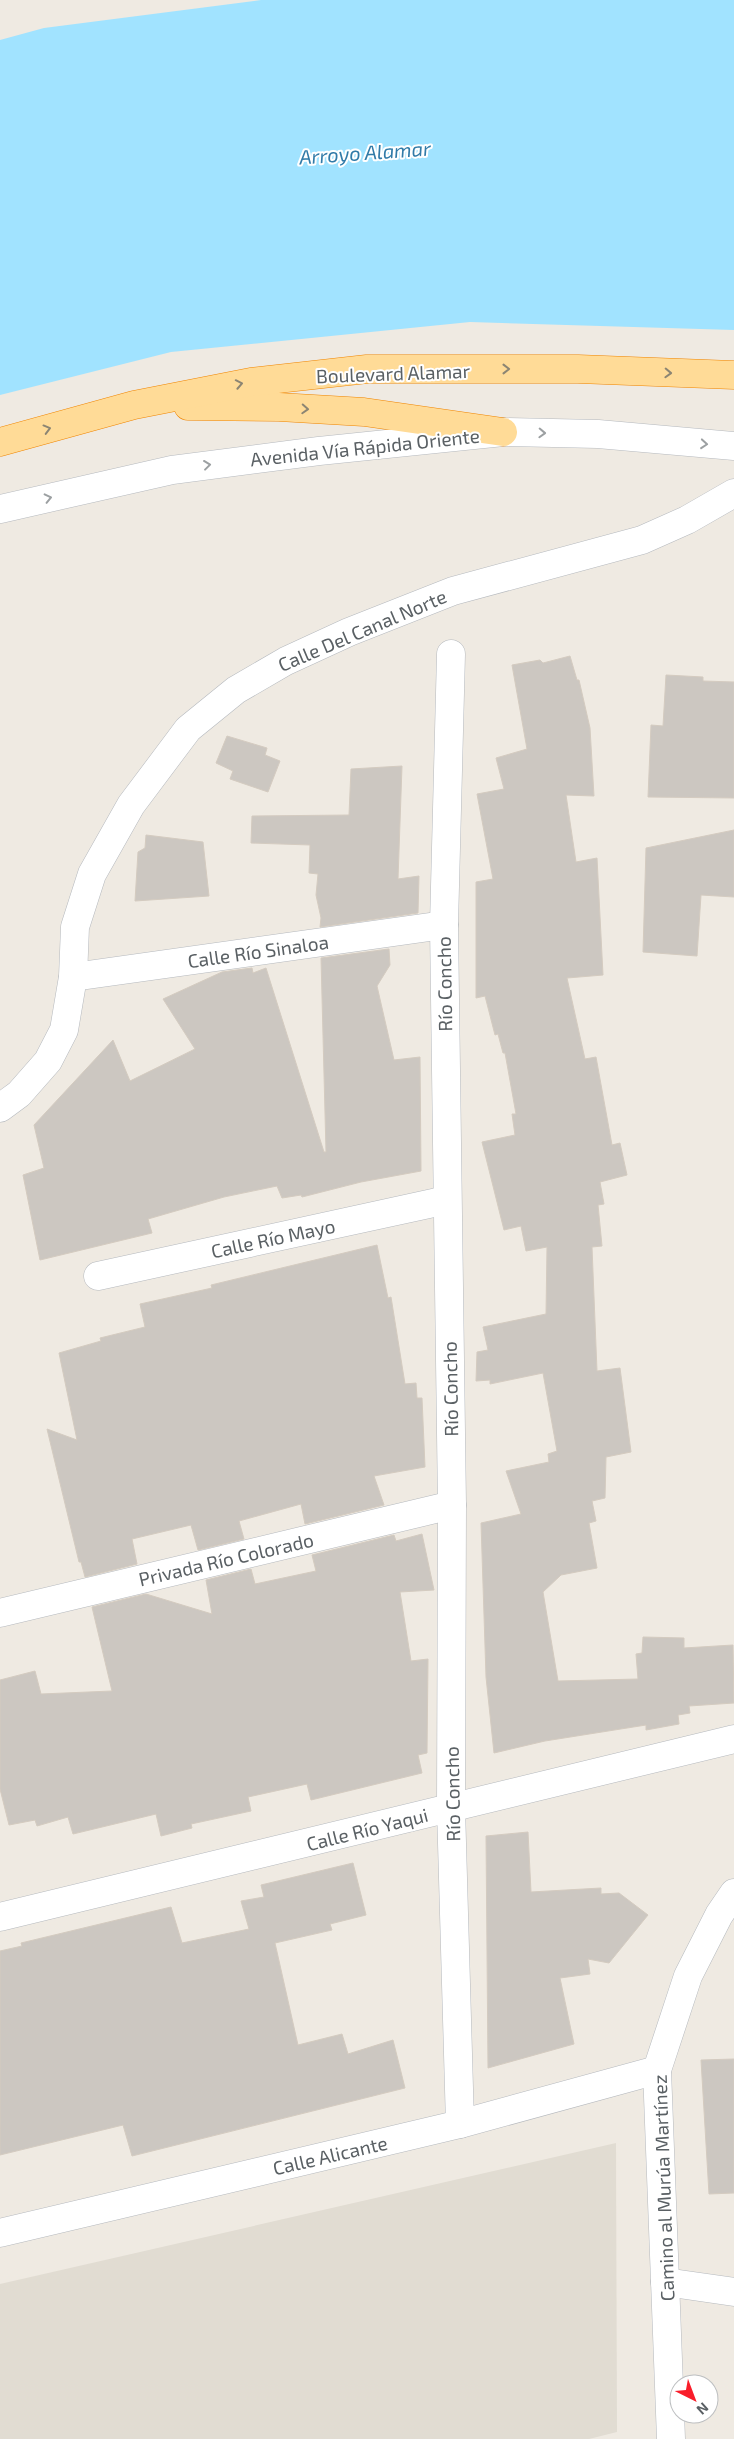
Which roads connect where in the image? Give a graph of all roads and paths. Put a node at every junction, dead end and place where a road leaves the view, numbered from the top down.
1 (734, 375) edge
2 (134, 405) junction
3 (503, 432) junction
4 (0, 442) edge
5 (734, 446) edge
6 (734, 493) edge
7 (0, 509) edge
8 (451, 654) dead end
9 (444, 925) junction
10 (72, 977) junction
11 (0, 1108) edge
12 (447, 1200) junction
13 (98, 1276) dead end
14 (452, 1505) junction
15 (0, 1612) edge
16 (734, 1739) edge
17 (451, 1808) junction
18 (734, 1893) edge
19 (0, 1917) edge
20 (657, 2070) junction
21 (460, 2124) junction
22 (0, 2233) edge
23 (665, 2282) junction
24 (734, 2292) edge
25 (671, 2439) edge

2 -> 1 highway, Boulevard Alamar
2 -> 3 highway
4 -> 2 highway, Boulevard Alamar
3 -> 5 street, Avenida Vía Rápida Oriente
7 -> 3 street, Avenida Vía Rápida Oriente
6 - 10 street, Calle Del Canal Norte
8 - 9 street, Río Concho
9 - 10 street, Calle Río Sinaloa
9 - 12 street, Río Concho
10 - 11 street, Calle Del Canal Norte
12 - 13 street, Calle Río Mayo
12 - 14 street, Río Concho
14 - 15 street, Privada Río Colorado
14 - 17 street, Río Concho
16 - 17 street, Calle Río Yaqui
17 - 19 street, Calle Río Yaqui
17 - 21 street, Río Concho
18 - 20 street, Camino al Murúa Martínez
20 - 21 street, Calle Alicante
20 - 23 street, Camino al Murúa Martínez
21 - 22 street, Calle Alicante
23 - 24 street
23 - 25 street, Camino al Murúa Martínez

